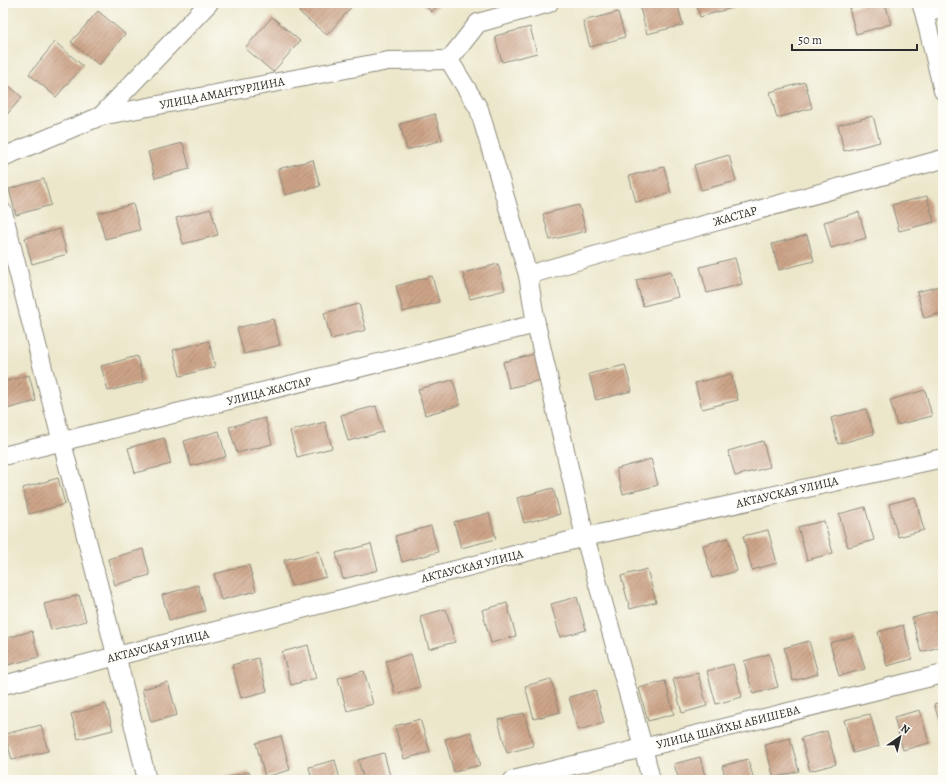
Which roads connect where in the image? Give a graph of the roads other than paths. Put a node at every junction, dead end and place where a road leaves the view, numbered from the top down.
1 (209, 3) edge
2 (549, 3) edge
3 (922, 8) edge
4 (943, 8) edge
5 (449, 60) junction
6 (943, 91) edge
7 (101, 116) junction
8 (3, 157) edge
9 (943, 159) edge
10 (3, 212) edge
11 (528, 275) junction
12 (536, 324) junction
13 (61, 442) junction
14 (3, 456) edge
15 (943, 458) edge
16 (585, 537) junction
17 (117, 657) junction
18 (943, 674) edge
19 (3, 685) edge
20 (643, 747) junction
21 (147, 780) edge
22 (513, 780) edge
23 (651, 780) edge

1 - 7 street
2 - 5 street
3 - 4 street
3 - 6 street
5 - 7 street, УЛИЦА АМАНТУРЛИНА
5 - 11 street
7 - 8 street, УЛИЦА АМАНТУРЛИНА
9 - 11 street, ЖАСТАР
10 - 13 street
11 - 12 street
12 - 13 street, УЛИЦА ЖАСТАР
12 - 16 street
13 - 14 street, УЛИЦА ЖАСТАР
13 - 17 street
15 - 16 street, АКТАУСКАЯ УЛИЦА
16 - 17 street, АКТАУСКАЯ УЛИЦА
16 - 20 street
17 - 19 street, АКТАУСКАЯ УЛИЦА
17 - 21 street
18 - 20 street, УЛИЦА ШАЙХЫ АБИШЕВА
20 - 22 street, УЛИЦА ШАЙХЫ АБИШЕВА
20 - 23 street

